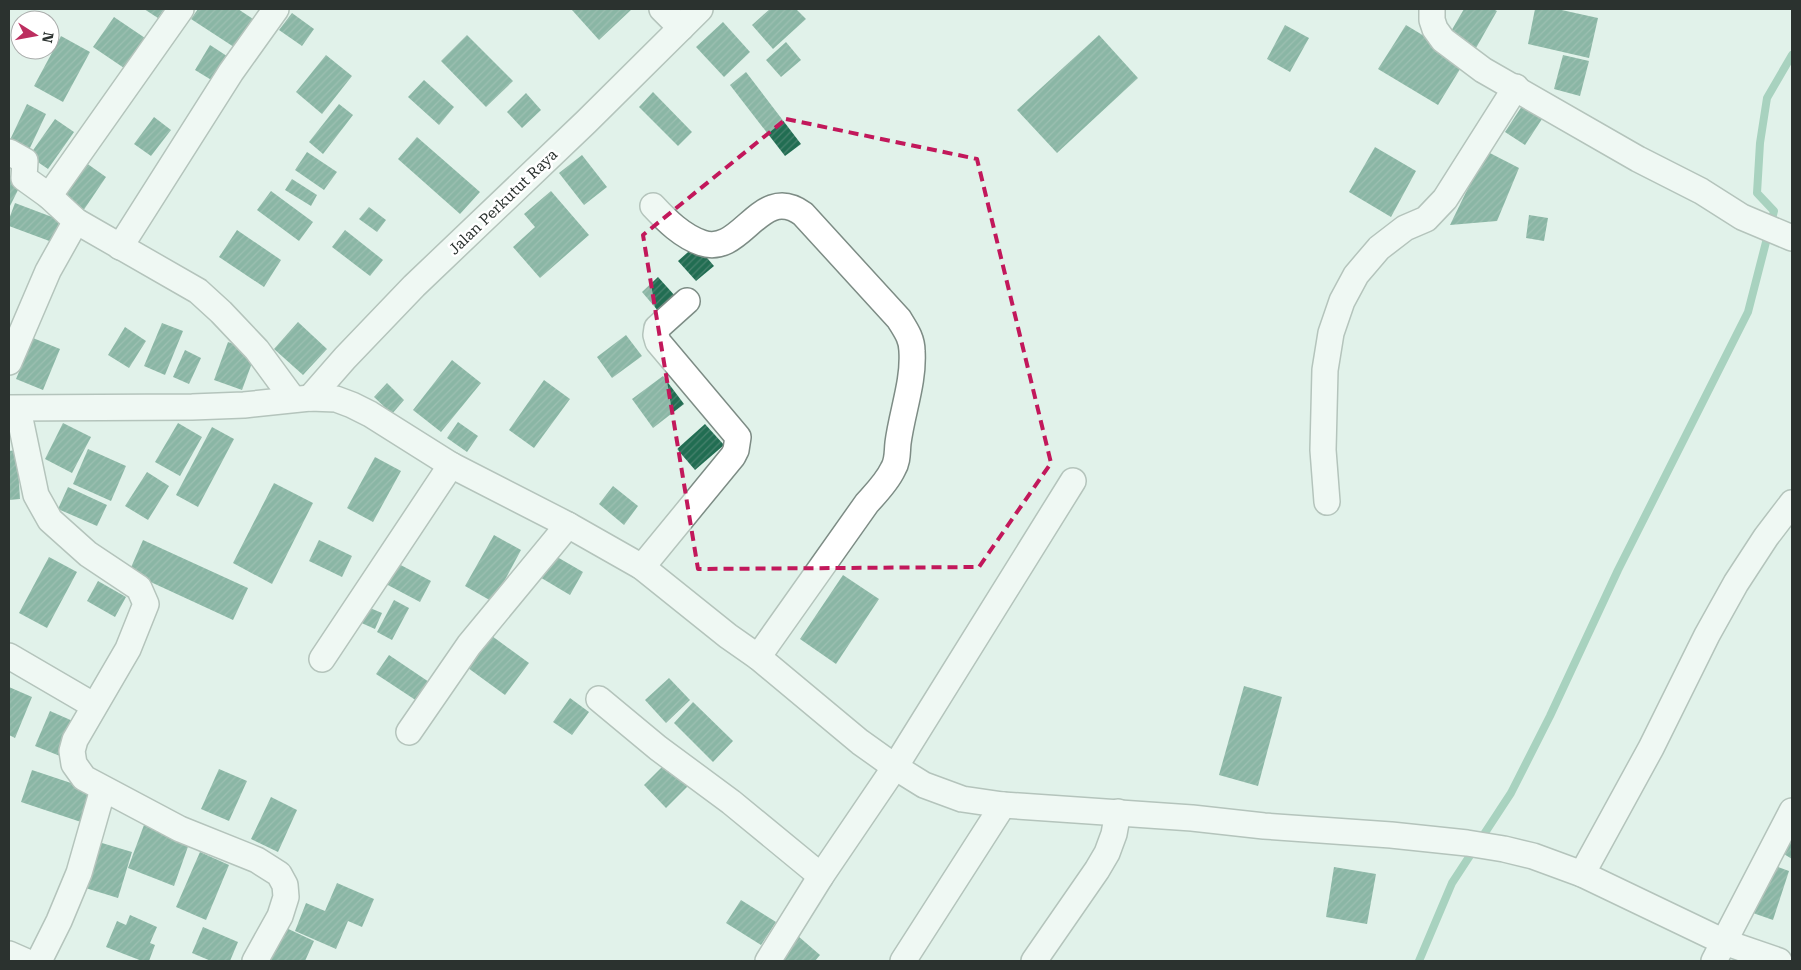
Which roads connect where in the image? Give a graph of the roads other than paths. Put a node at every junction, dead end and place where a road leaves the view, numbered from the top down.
1 (181, 9) edge
2 (276, 9) edge
3 (662, 9) edge
4 (700, 9) edge
5 (1432, 9) edge
6 (681, 28) junction
7 (1516, 87) junction
8 (9, 152) edge
9 (49, 196) junction
10 (653, 206) dead end
11 (76, 221) junction
12 (1787, 231) edge
13 (120, 247) junction
14 (686, 301) dead end
15 (9, 362) edge
16 (302, 399) junction
17 (13, 408) edge
18 (451, 465) junction
19 (1073, 482) dead end
20 (1328, 502) dead end
21 (1792, 503) edge
22 (568, 525) junction
23 (642, 567) junction
24 (9, 656) edge
25 (758, 657) junction
26 (322, 659) dead end
27 (599, 699) dead end
28 (93, 705) junction
29 (409, 732) dead end
30 (895, 767) junction
31 (103, 789) junction
32 (1003, 805) junction
33 (1792, 811) edge
34 (1118, 812) junction
35 (1582, 874) junction
36 (821, 876) junction
37 (1719, 952) edge
38 (9, 954) edge
39 (25, 961) edge
40 (39, 961) edge
41 (255, 961) edge
42 (768, 961) edge
43 (904, 961) edge
44 (1034, 961) edge
45 (1779, 961) edge

1 - 9 street
2 - 13 street
3 - 6 street
4 - 6 street, Jalan Perkutut Raya
5 - 7 street
6 - 16 street, Jalan Perkutut Raya
7 - 12 street
7 - 20 street
8 - 9 street
9 - 11 street
10 - 25 street
11 - 13 street
11 - 15 street
13 - 16 street
14 - 23 street
16 - 17 street
16 - 18 street
17 - 28 street
18 - 22 street
18 - 26 street
19 - 30 street
21 - 35 street
22 - 23 street
22 - 29 street
23 - 25 street
24 - 28 street
25 - 30 street
27 - 36 street
28 - 31 street
30 - 32 street
30 - 36 street
31 - 40 street
31 - 41 street
32 - 34 street
32 - 43 street
33 - 37 street
34 - 35 street
34 - 44 street
35 - 37 street
36 - 42 street
37 - 45 street
38 - 39 street

